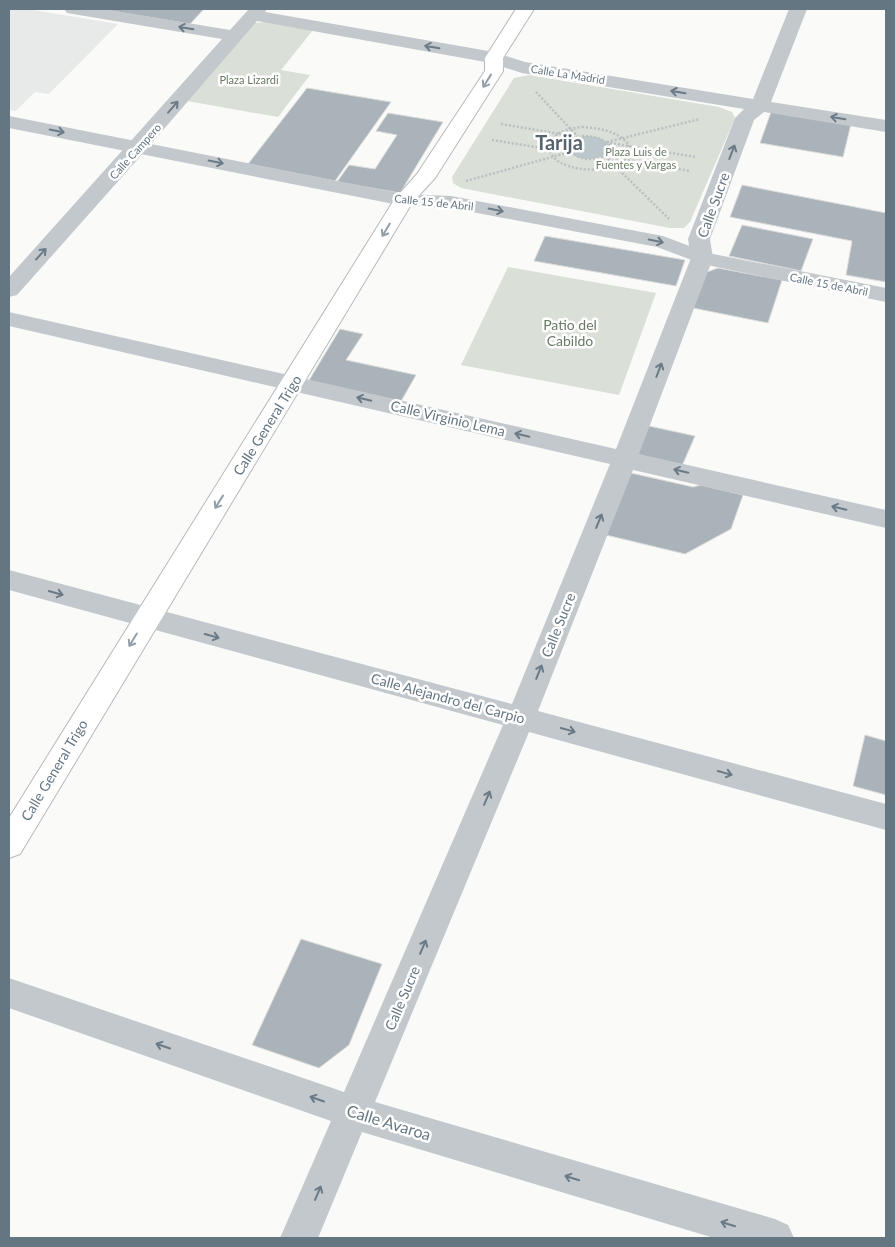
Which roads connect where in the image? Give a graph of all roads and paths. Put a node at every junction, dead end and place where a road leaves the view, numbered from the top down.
1 (73, 9) edge
2 (525, 9) edge
3 (798, 9) edge
4 (255, 12) edge
5 (234, 36) junction
6 (494, 58) junction
7 (533, 89) dead end
8 (760, 105) junction
9 (706, 118) dead end
10 (9, 122) edge
11 (501, 124) dead end
12 (886, 126) edge
13 (570, 128) junction
14 (557, 134) junction
15 (578, 137) junction
16 (624, 138) junction
17 (492, 140) dead end
18 (607, 142) junction
19 (628, 146) junction
20 (138, 147) junction
21 (548, 149) junction
22 (570, 152) junction
23 (604, 156) junction
24 (553, 157) junction
25 (696, 157) dead end
26 (624, 160) junction
27 (614, 166) junction
28 (690, 171) dead end
29 (466, 181) dead end
30 (404, 200) junction
31 (669, 219) dead end
32 (702, 258) junction
33 (9, 290) edge
34 (886, 295) edge
35 (9, 319) edge
36 (294, 383) junction
37 (625, 458) junction
38 (886, 519) edge
39 (9, 580) edge
40 (146, 618) junction
41 (521, 717) junction
42 (886, 816) edge
43 (9, 845) edge
44 (9, 993) edge
45 (353, 1112) junction
46 (299, 1238) edge
47 (775, 1238) edge

5 -> 1 street
2 - 6 main road, Calle General Trigo
3 - 8 street, Calle Sucre
4 - 5 street, Calle Campero
6 -> 4 street, Calle La Madrid
20 -> 5 street, Calle Campero
8 -> 6 street, Calle La Madrid
6 -> 30 main road, Calle General Trigo
7 - 13 path
12 -> 8 street, Calle La Madrid
32 -> 8 street, Calle Sucre
9 - 16 path
10 -> 20 street, Calle 15 de Abril
11 - 14 path
13 - 14 path
13 - 15 path
13 - 16 path
14 - 15 path
14 - 21 path
15 - 18 path
15 - 22 path
16 - 18 path
16 - 19 path
17 - 21 path
18 - 19 path
18 - 23 path
19 - 25 path
19 - 26 path
20 -> 30 street, Calle 15 de Abril
33 -> 20 street, Calle Campero
21 - 22 path
21 - 24 path
22 - 23 path
22 - 24 path
23 - 26 path
23 - 27 path
24 - 27 path
24 - 29 path
26 - 27 path
26 - 28 path
27 - 31 path
30 -> 32 street, Calle 15 de Abril
30 -> 36 main road, Calle General Trigo
32 - 34 street, Calle 15 de Abril
37 -> 32 street, Calle Sucre
35 - 36 street, Calle Virginio Lema
37 -> 36 street, Calle Virginio Lema
36 -> 40 main road, Calle General Trigo
38 -> 37 street, Calle Virginio Lema
41 -> 37 street, Calle Sucre
39 -> 40 street, Calle Alejandro del Carpio
40 -> 41 street, Calle Alejandro del Carpio
40 -> 43 main road, Calle General Trigo
41 -> 42 street, Calle Alejandro del Carpio
45 -> 41 street, Calle Sucre
45 -> 44 street, Calle Avaroa
46 -> 45 street, Calle Sucre
47 -> 45 street, Calle Avaroa

